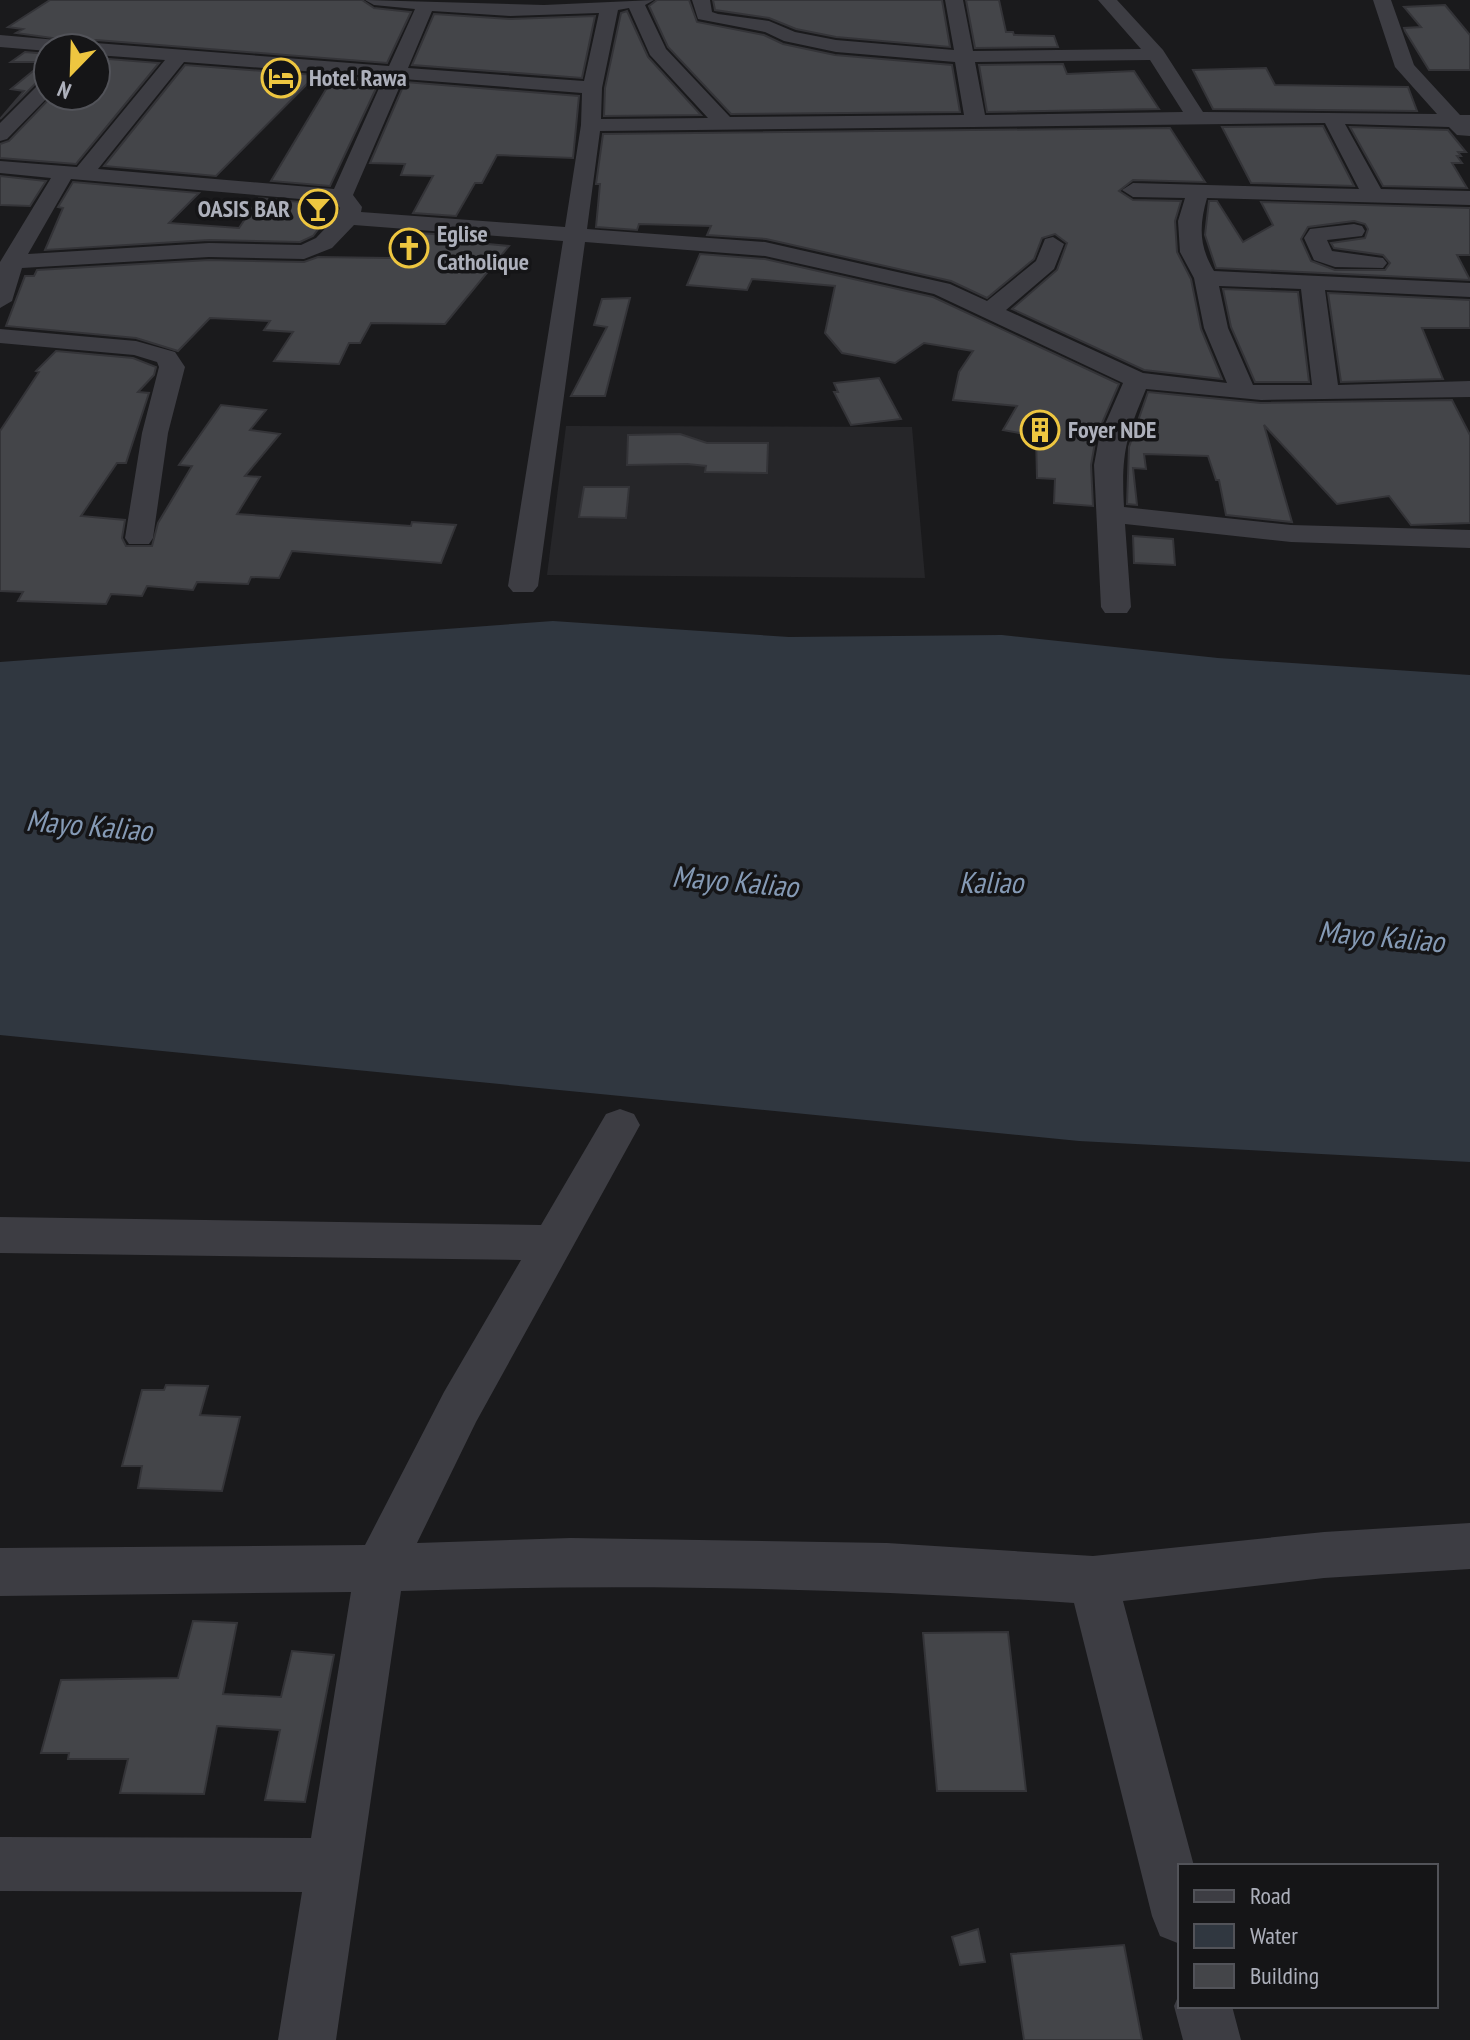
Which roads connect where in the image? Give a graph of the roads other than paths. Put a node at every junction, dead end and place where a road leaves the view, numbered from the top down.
1 (374, 0) edge
2 (701, 0) edge
3 (954, 0) edge
4 (1107, 0) edge
5 (1382, 0) edge
6 (640, 1) edge
7 (428, 3) edge
8 (610, 4) edge
9 (0, 41) edge
10 (32, 44) edge
11 (112, 50) edge
12 (1156, 54) junction
13 (964, 55) junction
14 (179, 56) junction
15 (395, 73) junction
16 (592, 88) junction
17 (32, 102) edge
18 (1197, 118) junction
19 (1332, 118) junction
20 (1464, 121) edge
21 (976, 123) junction
22 (591, 125) junction
23 (726, 125) junction
24 (0, 135) edge
25 (1470, 139) edge
26 (0, 167) edge
27 (74, 173) junction
28 (1133, 190) dead end
29 (1198, 191) junction
30 (1374, 196) junction
31 (1470, 198) edge
32 (345, 207) junction
33 (1354, 231) dead end
34 (572, 237) junction
35 (1053, 244) dead end
36 (12, 262) junction
37 (1441, 265) dead end
38 (1206, 278) junction
39 (1312, 283) junction
40 (1470, 290) edge
41 (0, 301) edge
42 (991, 310) junction
43 (0, 336) edge
44 (1137, 380) junction
45 (1462, 389) edge
46 (1244, 392) junction
47 (1326, 392) junction
48 (1470, 414) edge
49 (1113, 514) junction
50 (139, 538) dead end
51 (1470, 539) edge
52 (523, 586) dead end
53 (1116, 607) dead end
54 (620, 1125) dead end
55 (0, 1235) edge
56 (553, 1243) junction
57 (1470, 1546) edge
58 (380, 1566) junction
59 (0, 1572) edge
60 (1093, 1580) junction
61 (0, 1864) edge
62 (335, 1865) junction
63 (1178, 1908) edge
64 (1204, 2008) edge
65 (307, 2040) edge
66 (1212, 2040) edge

1 - 7 street
2 - 13 street
3 - 13 street
4 - 12 street
5 - 20 street
6 - 8 street
6 - 23 street
7 - 8 street
7 - 15 street
8 - 16 street
9 - 10 street
11 - 14 street
12 - 13 street
12 - 18 street
13 - 21 street
14 - 15 street
14 - 27 street
15 - 16 street
15 - 32 street
16 - 22 street
17 - 24 street
18 - 19 street
18 - 21 street
19 - 20 street
19 - 30 street
20 - 25 street
21 - 23 street
22 - 23 street
22 - 34 street
26 - 27 street
27 - 32 street
27 - 36 street
28 - 29 street
29 - 30 street
29 - 38 street
30 - 31 street
32 - 34 street
32 - 36 street
33 - 37 street
34 - 42 street
34 - 52 street
35 - 42 street
36 - 41 street
38 - 39 street
38 - 46 street
39 - 40 street
39 - 47 street
42 - 44 street
43 - 50 street
44 - 46 street
44 - 49 street
45 - 47 street
45 - 48 street
46 - 47 street
49 - 51 street
49 - 53 street
54 - 56 street
55 - 56 street
56 - 58 street
57 - 60 street
58 - 59 street
58 - 60 street
58 - 62 street
60 - 63 street
61 - 62 street
62 - 65 street
64 - 66 street

